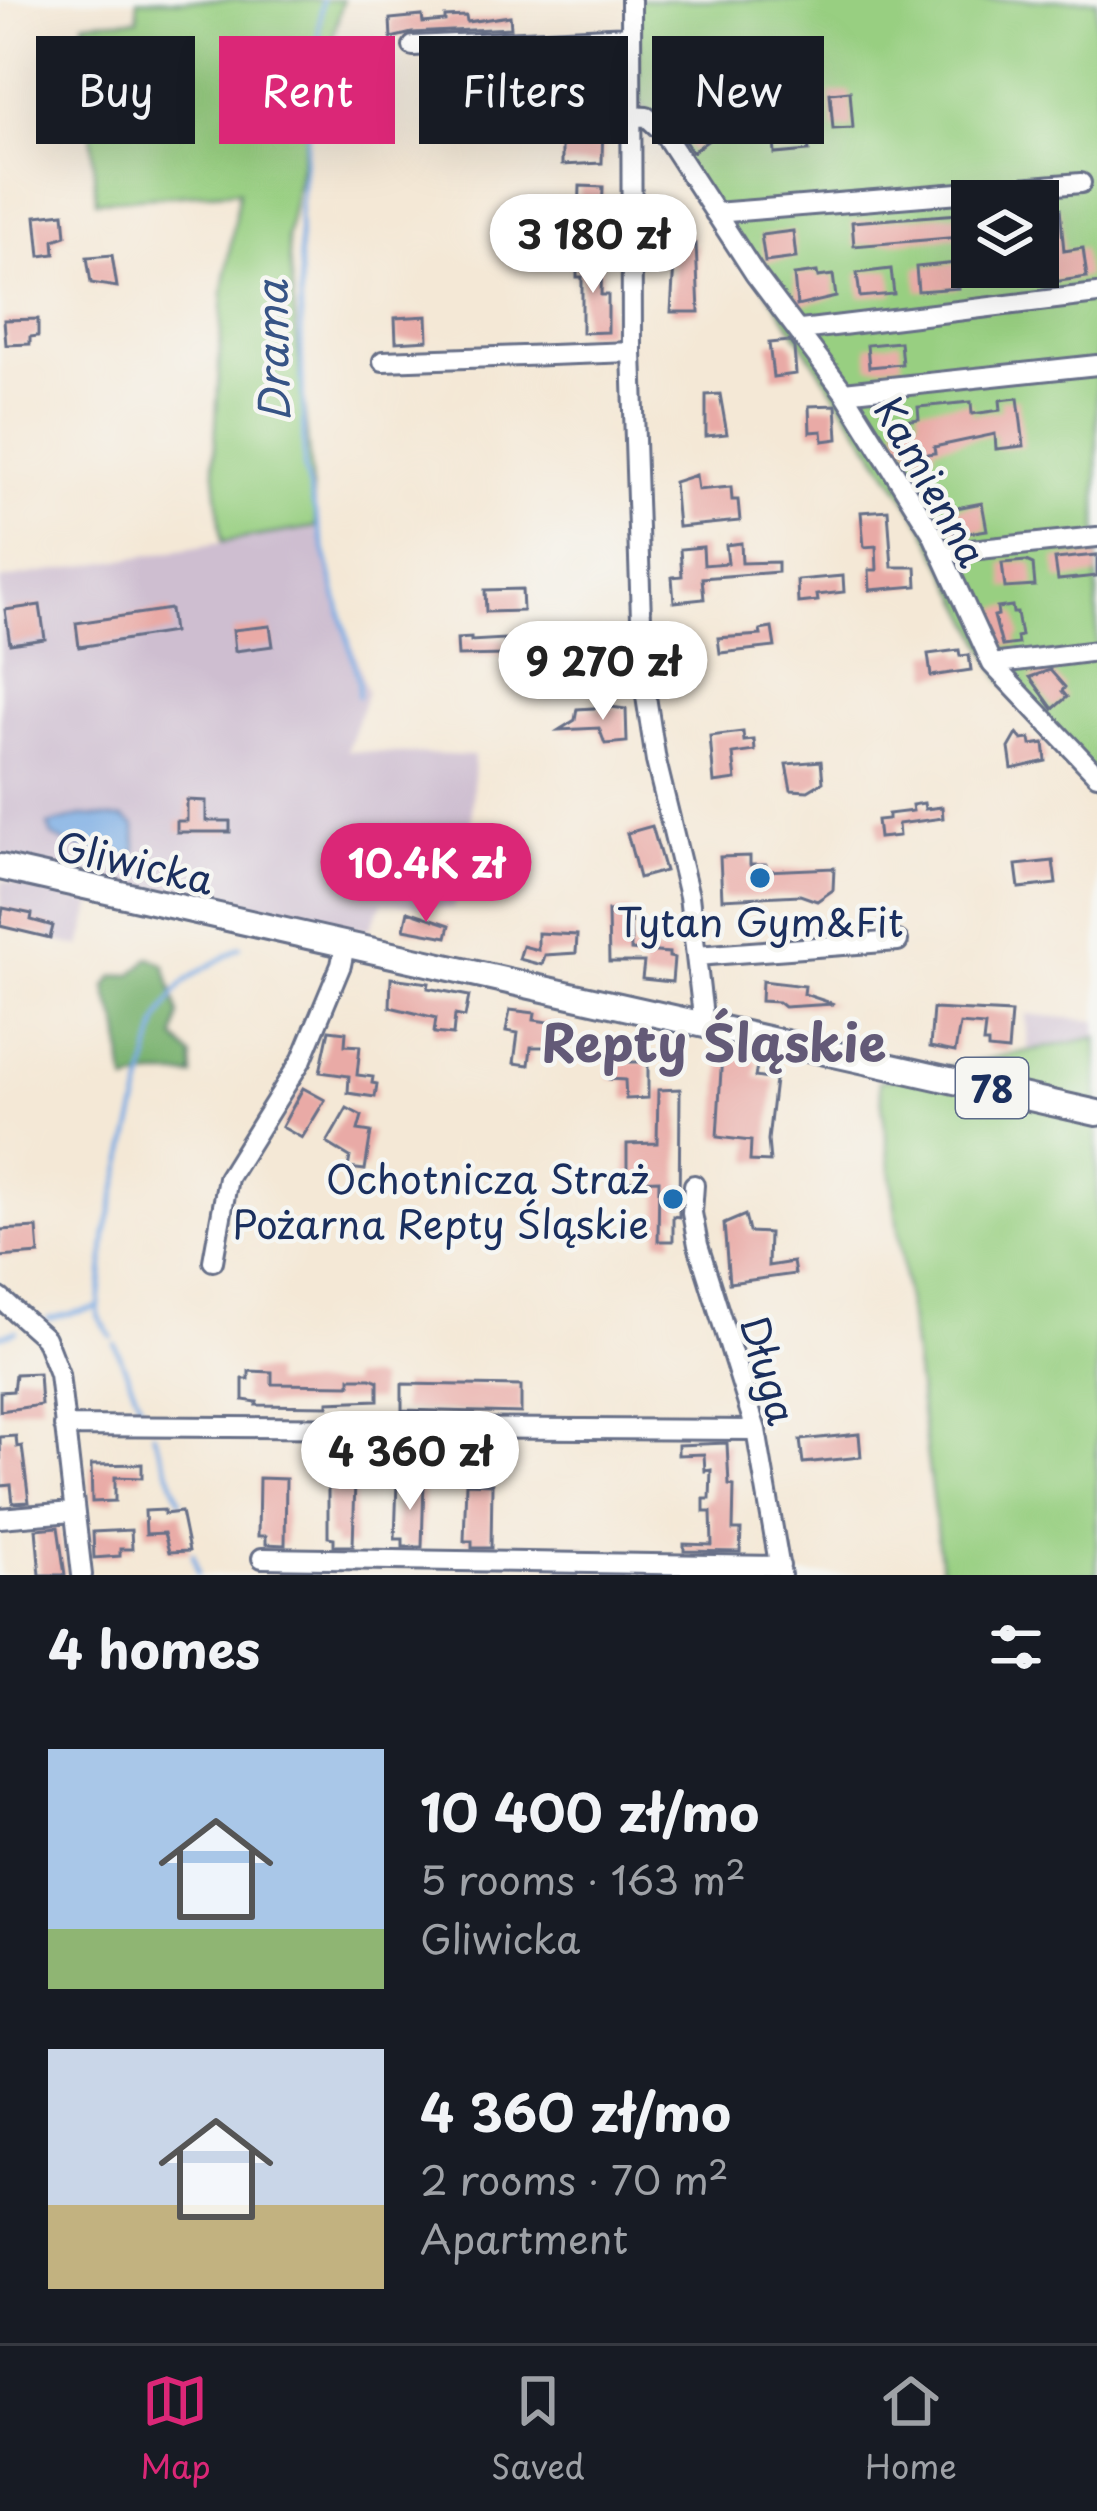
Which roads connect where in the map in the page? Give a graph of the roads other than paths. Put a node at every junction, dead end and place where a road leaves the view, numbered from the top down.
1 (632, 0) edge
2 (631, 36) junction
3 (413, 46) dead end
4 (630, 116) junction
5 (1081, 183) dead end
6 (715, 213) junction
7 (1097, 294) edge
8 (800, 330) junction
9 (632, 352) junction
10 (383, 361) dead end
11 (1097, 365) edge
12 (844, 392) junction
13 (1097, 537) edge
14 (941, 553) junction
15 (1097, 651) edge
16 (992, 664) junction
17 (1097, 775) edge
18 (0, 868) edge
19 (898, 941) dead end
20 (345, 945) junction
21 (697, 956) junction
22 (704, 1025) junction
23 (1097, 1113) edge
24 (694, 1185) dead end
25 (213, 1261) dead end
26 (0, 1298) edge
27 (64, 1426) junction
28 (756, 1430) junction
29 (72, 1512) junction
30 (0, 1518) edge
31 (262, 1558) dead end
32 (780, 1570) edge
33 (82, 1575) edge

1 - 2 street
2 - 3 street
2 - 4 street
4 - 6 street, Kamienna
4 - 9 street
5 - 6 street
6 - 8 street, Kamienna
7 - 8 street
8 - 12 street, Kamienna
9 - 10 street
9 - 21 street
11 - 12 street
12 - 14 street, Kamienna
13 - 14 street
14 - 16 street, Kamienna
15 - 16 street
16 - 17 street, Kamienna
18 - 20 main road, Gliwicka / 78
19 - 21 street
20 - 22 main road, Gliwicka / 78
20 - 25 street
21 - 22 street
22 - 23 main road, Gliwicka / 78
24 - 28 street, Długa
26 - 27 street
27 - 28 street
27 - 29 street
28 - 32 street, Długa
29 - 30 street
29 - 33 street
31 - 32 street

